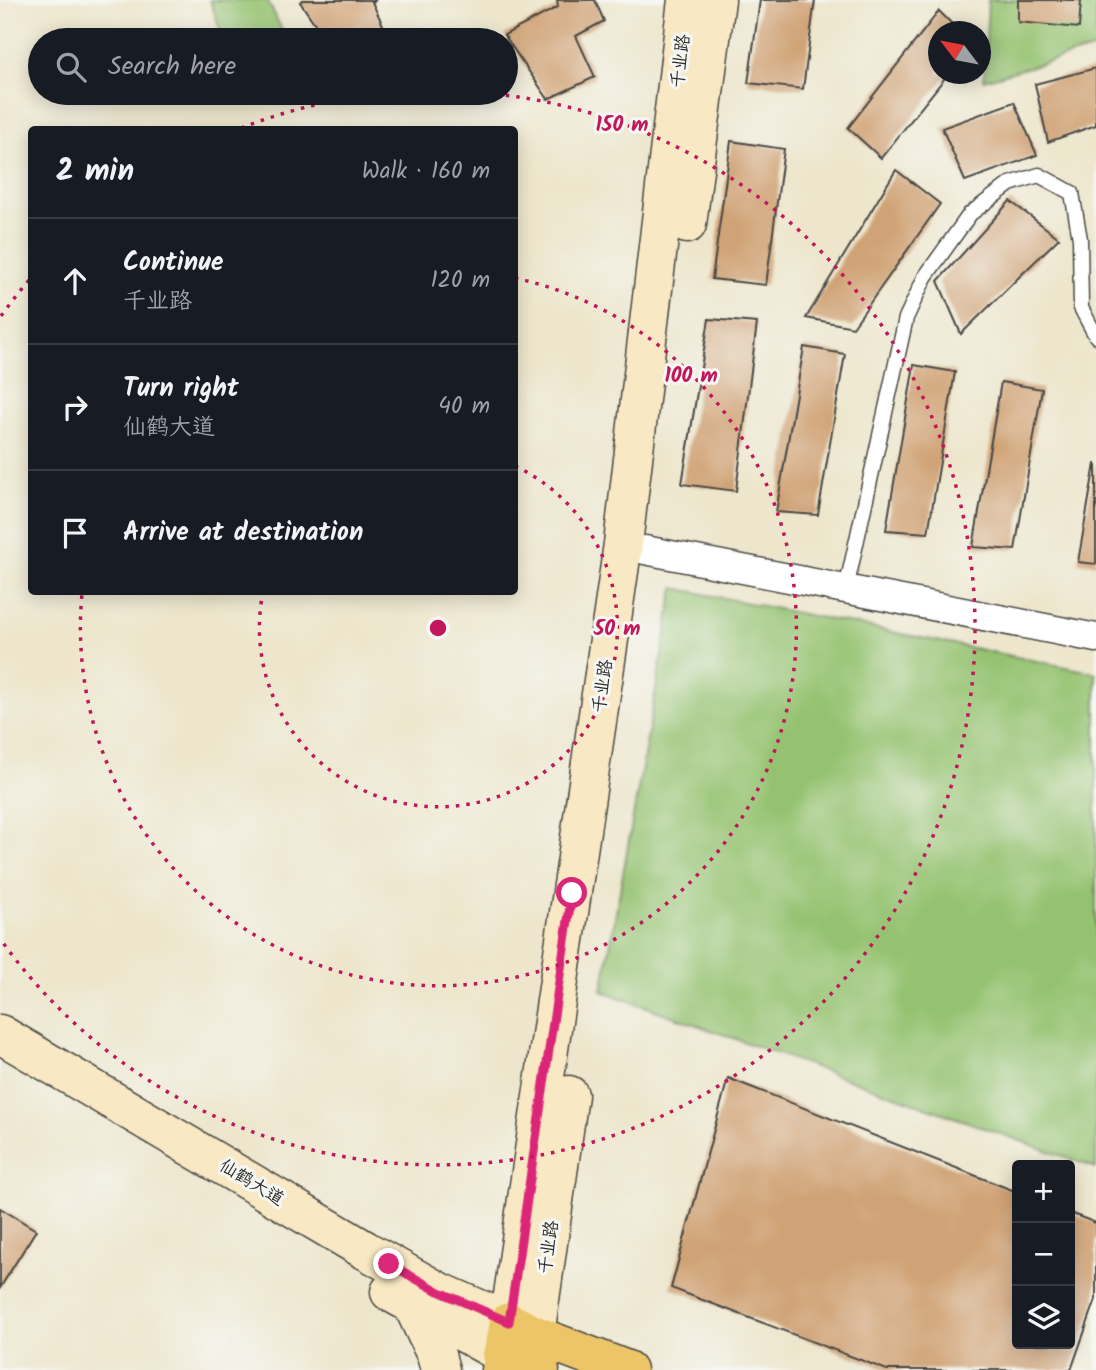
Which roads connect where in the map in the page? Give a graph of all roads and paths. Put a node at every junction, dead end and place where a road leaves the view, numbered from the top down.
1 (687, 0) edge
2 (716, 0) edge
3 (1096, 335) edge
4 (645, 550) junction
5 (846, 589) junction
6 (1096, 638) edge
7 (0, 1034) edge
8 (0, 1061) edge
9 (412, 1306) junction
10 (522, 1356) edge
11 (440, 1370) edge
12 (627, 1370) edge

1 - 10 main road, 千业路
2 - 4 main road, 千业路
3 - 5 lane
4 - 5 street
4 - 10 main road, 千业路
5 - 6 street
7 - 10 main road, 仙鹤大道
8 - 9 main road, 仙鹤大道
9 - 10 main road, 仙鹤大道
9 - 11 main road
10 - 12 highway

